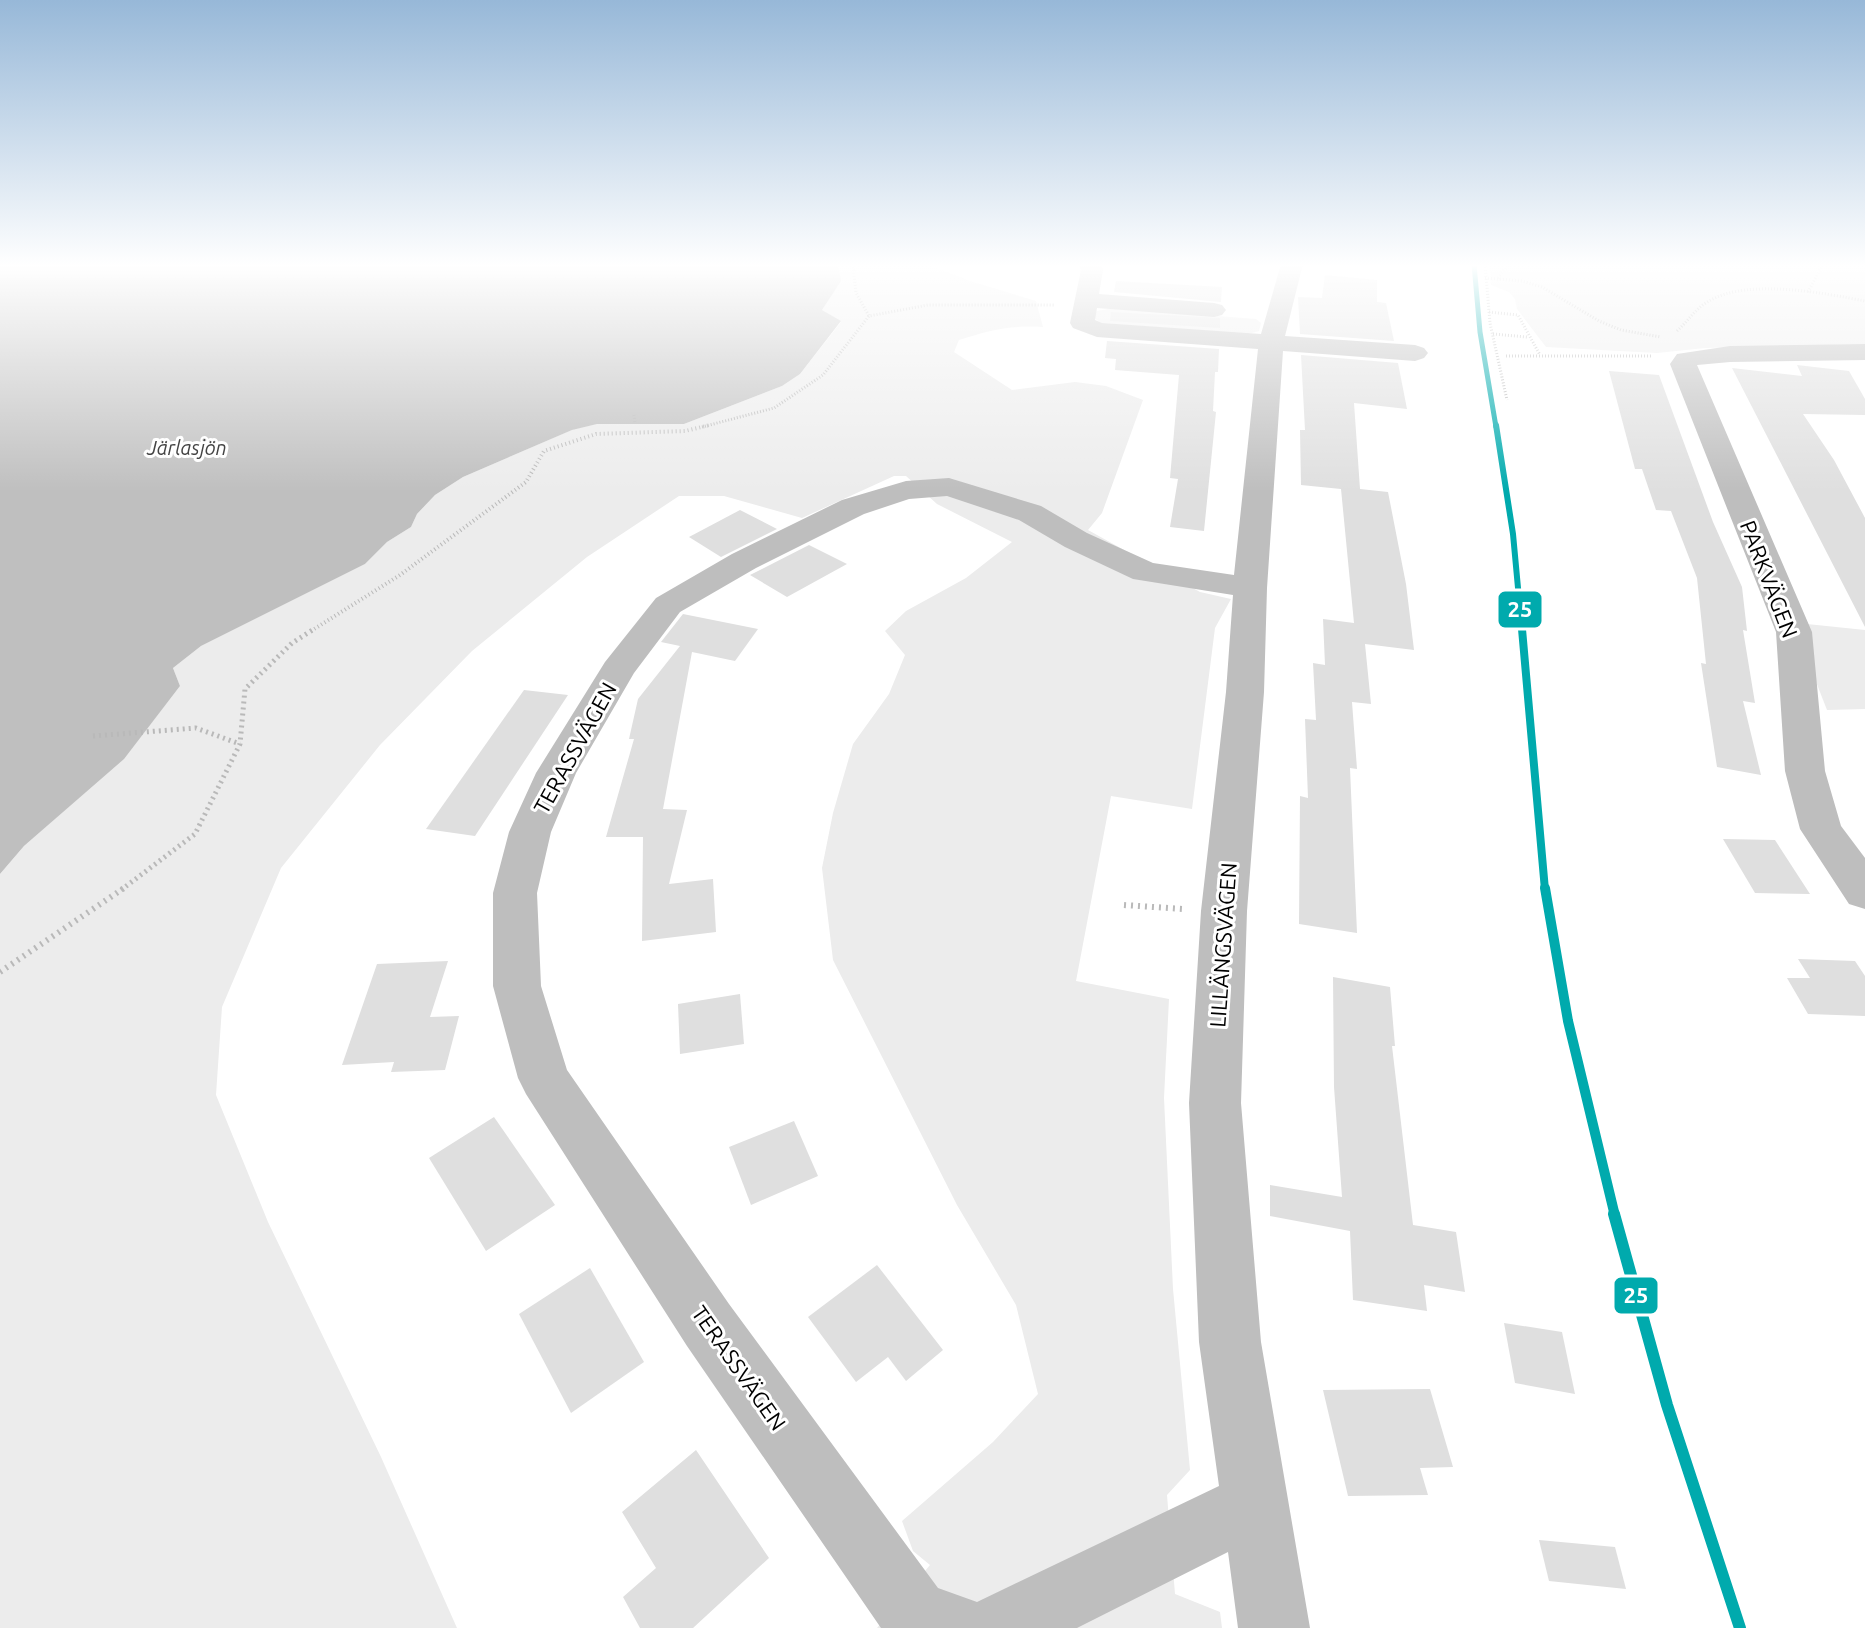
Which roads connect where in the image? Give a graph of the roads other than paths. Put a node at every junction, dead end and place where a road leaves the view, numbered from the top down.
1 (1262, 340) edge
2 (1353, 340) edge
3 (1865, 352) edge
4 (1415, 353) dead end
5 (1250, 588) junction
6 (1865, 892) edge
7 (1254, 1504) junction
8 (953, 1628) edge
9 (1001, 1628) edge
10 (1274, 1628) edge

1 - 5 street, LILLÄNGSVÄGEN
2 - 4 street
3 - 6 street, PARKVÄGEN
5 - 7 street, LILLÄNGSVÄGEN
5 - 8 street, TERASSVÄGEN
7 - 9 street
7 - 10 street, LILLÄNGSVÄGEN

